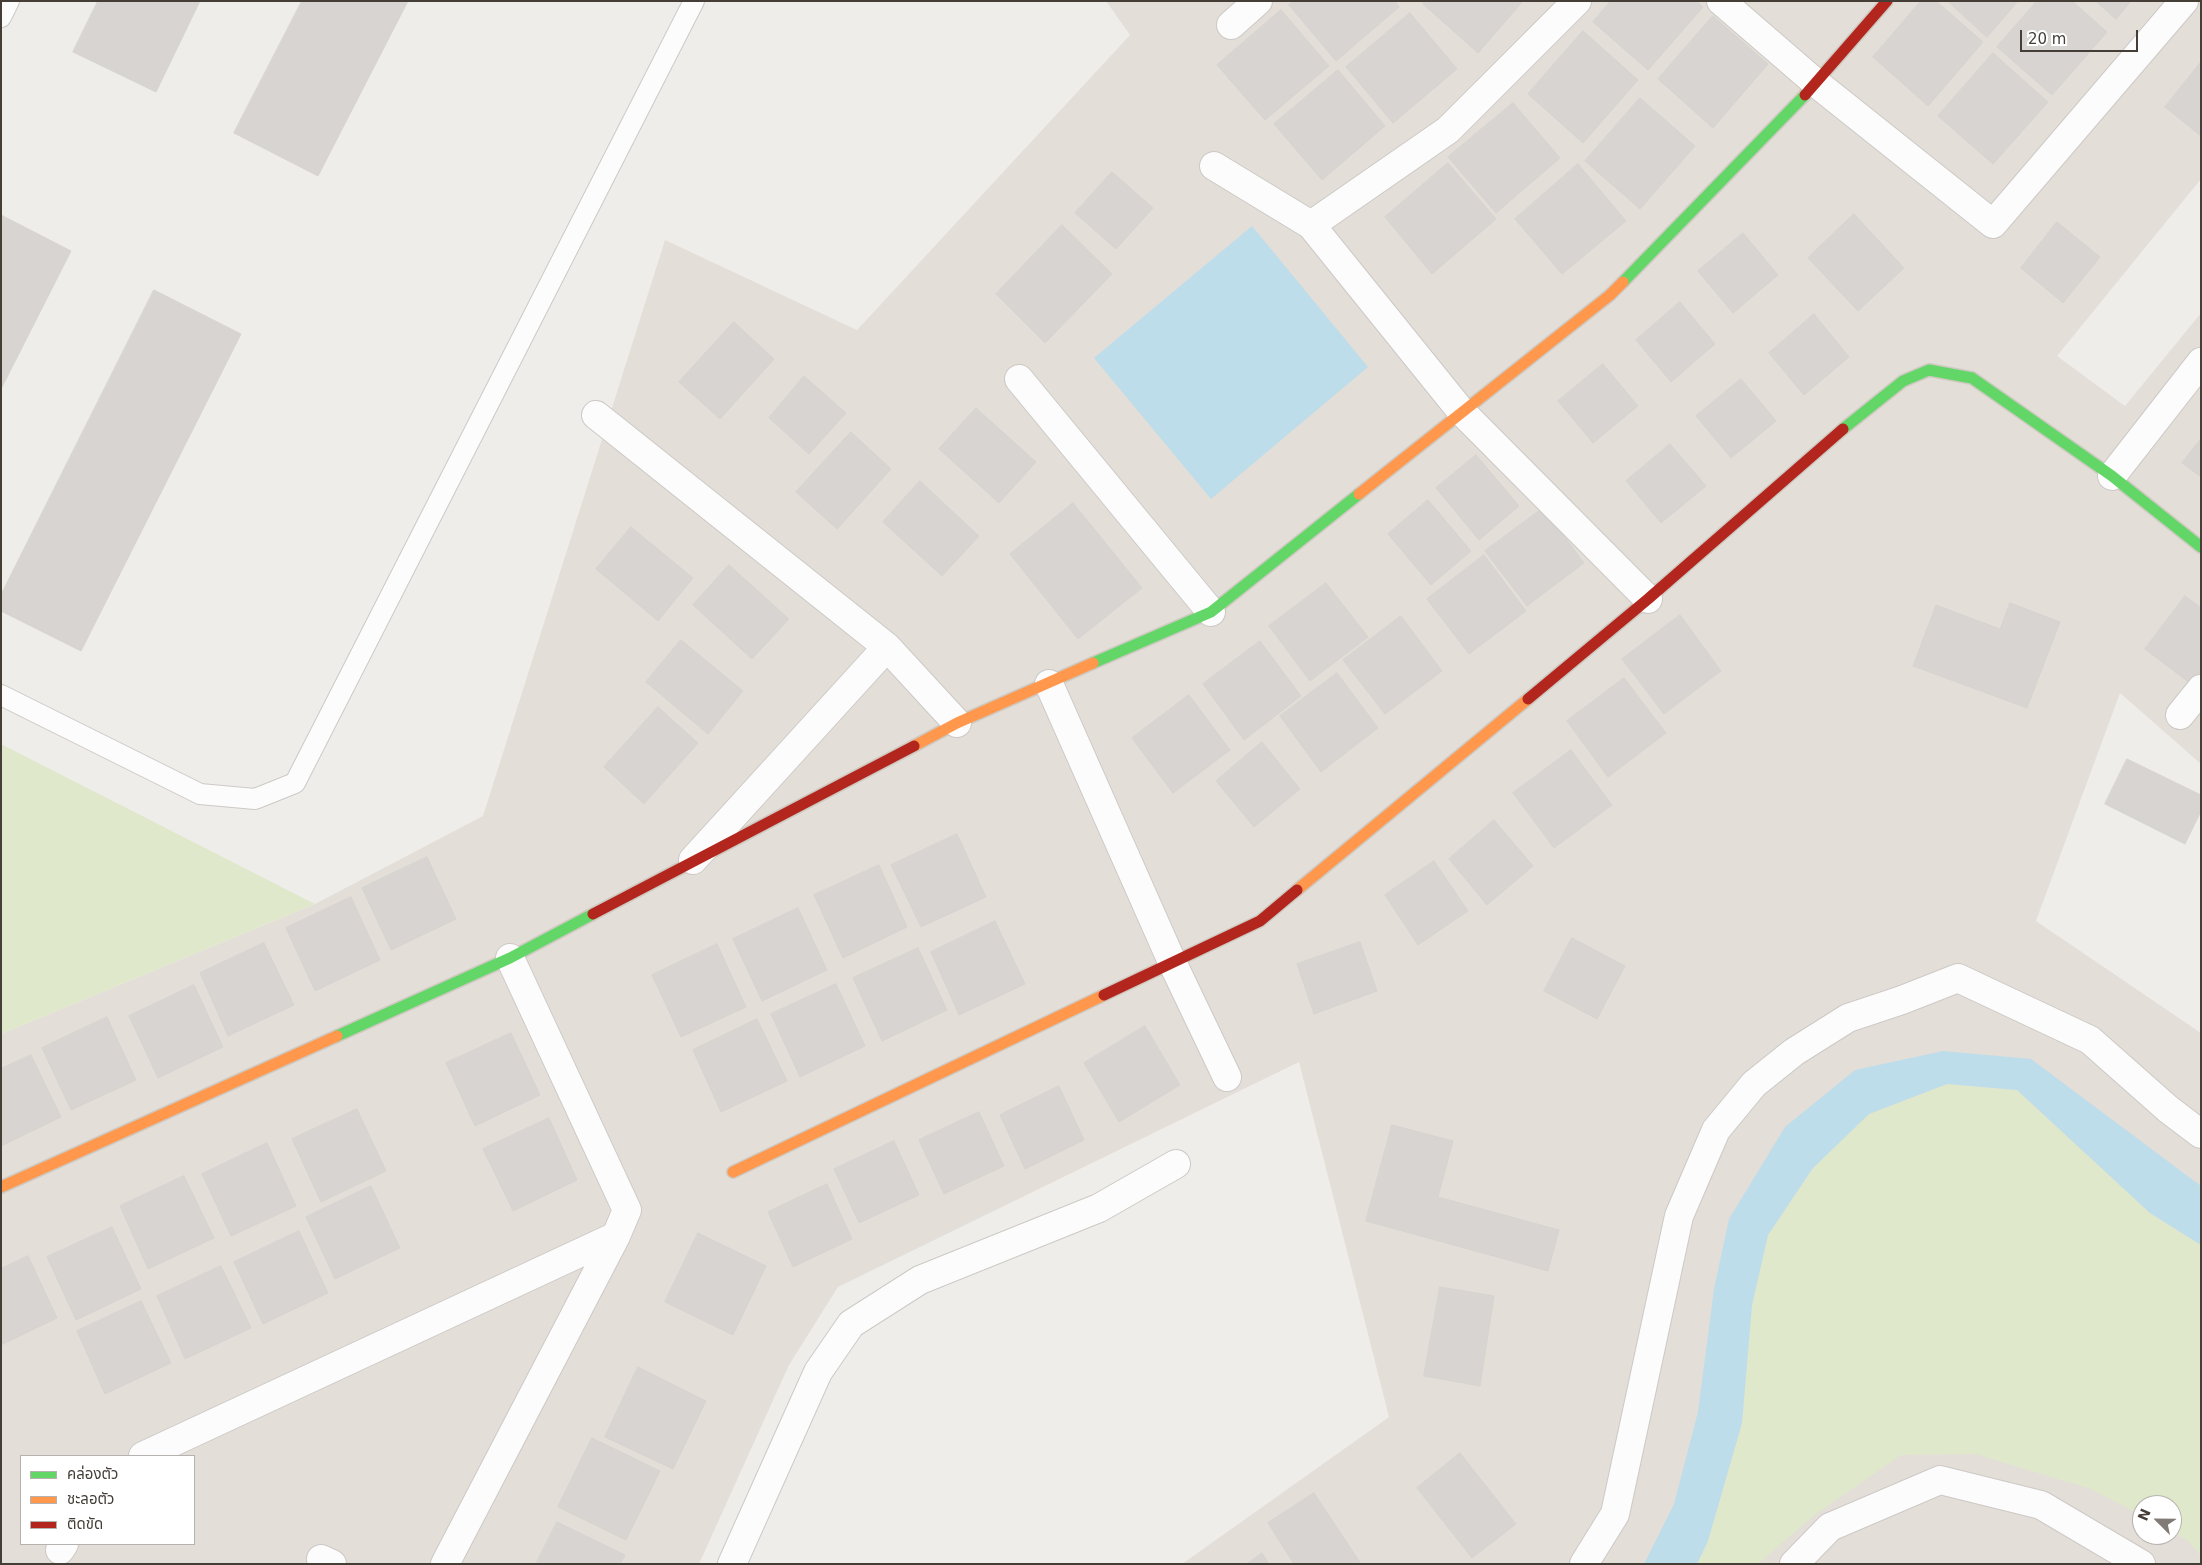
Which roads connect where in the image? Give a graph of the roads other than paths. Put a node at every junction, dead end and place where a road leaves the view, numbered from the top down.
1 (9, 1) edge
2 (694, 1) edge
3 (1258, 1) edge
4 (1577, 1) edge
5 (1721, 1) edge
6 (1887, 1) edge
7 (2184, 1) edge
8 (1, 18) edge
9 (1231, 25) dead end
10 (1816, 83) junction
11 (1214, 166) dead end
12 (1311, 225) junction
13 (2201, 362) edge
14 (1019, 379) dead end
15 (1461, 411) junction
16 (596, 414) dead end
17 (2112, 476) junction
18 (2201, 547) edge
19 (1648, 599) junction
20 (1211, 612) junction
21 (887, 647) junction
22 (1049, 684) junction
23 (2201, 689) edge
24 (1, 695) edge
25 (2180, 715) dead end
26 (957, 723) junction
27 (691, 862) junction
28 (510, 958) junction
29 (1173, 964) junction
30 (1228, 1077) dead end
31 (2201, 1134) edge
32 (1176, 1164) dead end
33 (732, 1172) dead end
34 (1, 1187) edge
35 (616, 1236) junction
36 (145, 1455) edge
37 (445, 1564) edge
38 (732, 1564) edge
39 (1584, 1564) edge
40 (1794, 1564) edge
41 (2141, 1564) edge

1 - 8 lane
2 - 24 lane
3 - 9 street
4 - 12 street
5 - 10 street
6 - 10 street
7 - 10 street
10 - 15 street
11 - 12 street
12 - 15 street
13 - 17 street
14 - 20 street
15 - 19 street
15 - 20 street
16 - 21 street
17 - 18 street
17 - 19 street
19 - 29 street
20 - 22 street
21 - 26 street
21 - 27 street
22 - 26 street
22 - 29 street
23 - 25 street
26 - 27 street
27 - 28 street
28 - 34 street
28 - 35 street
29 - 30 street
29 - 33 street
31 - 39 street
32 - 38 street
35 - 36 street
35 - 37 street
40 - 41 street

